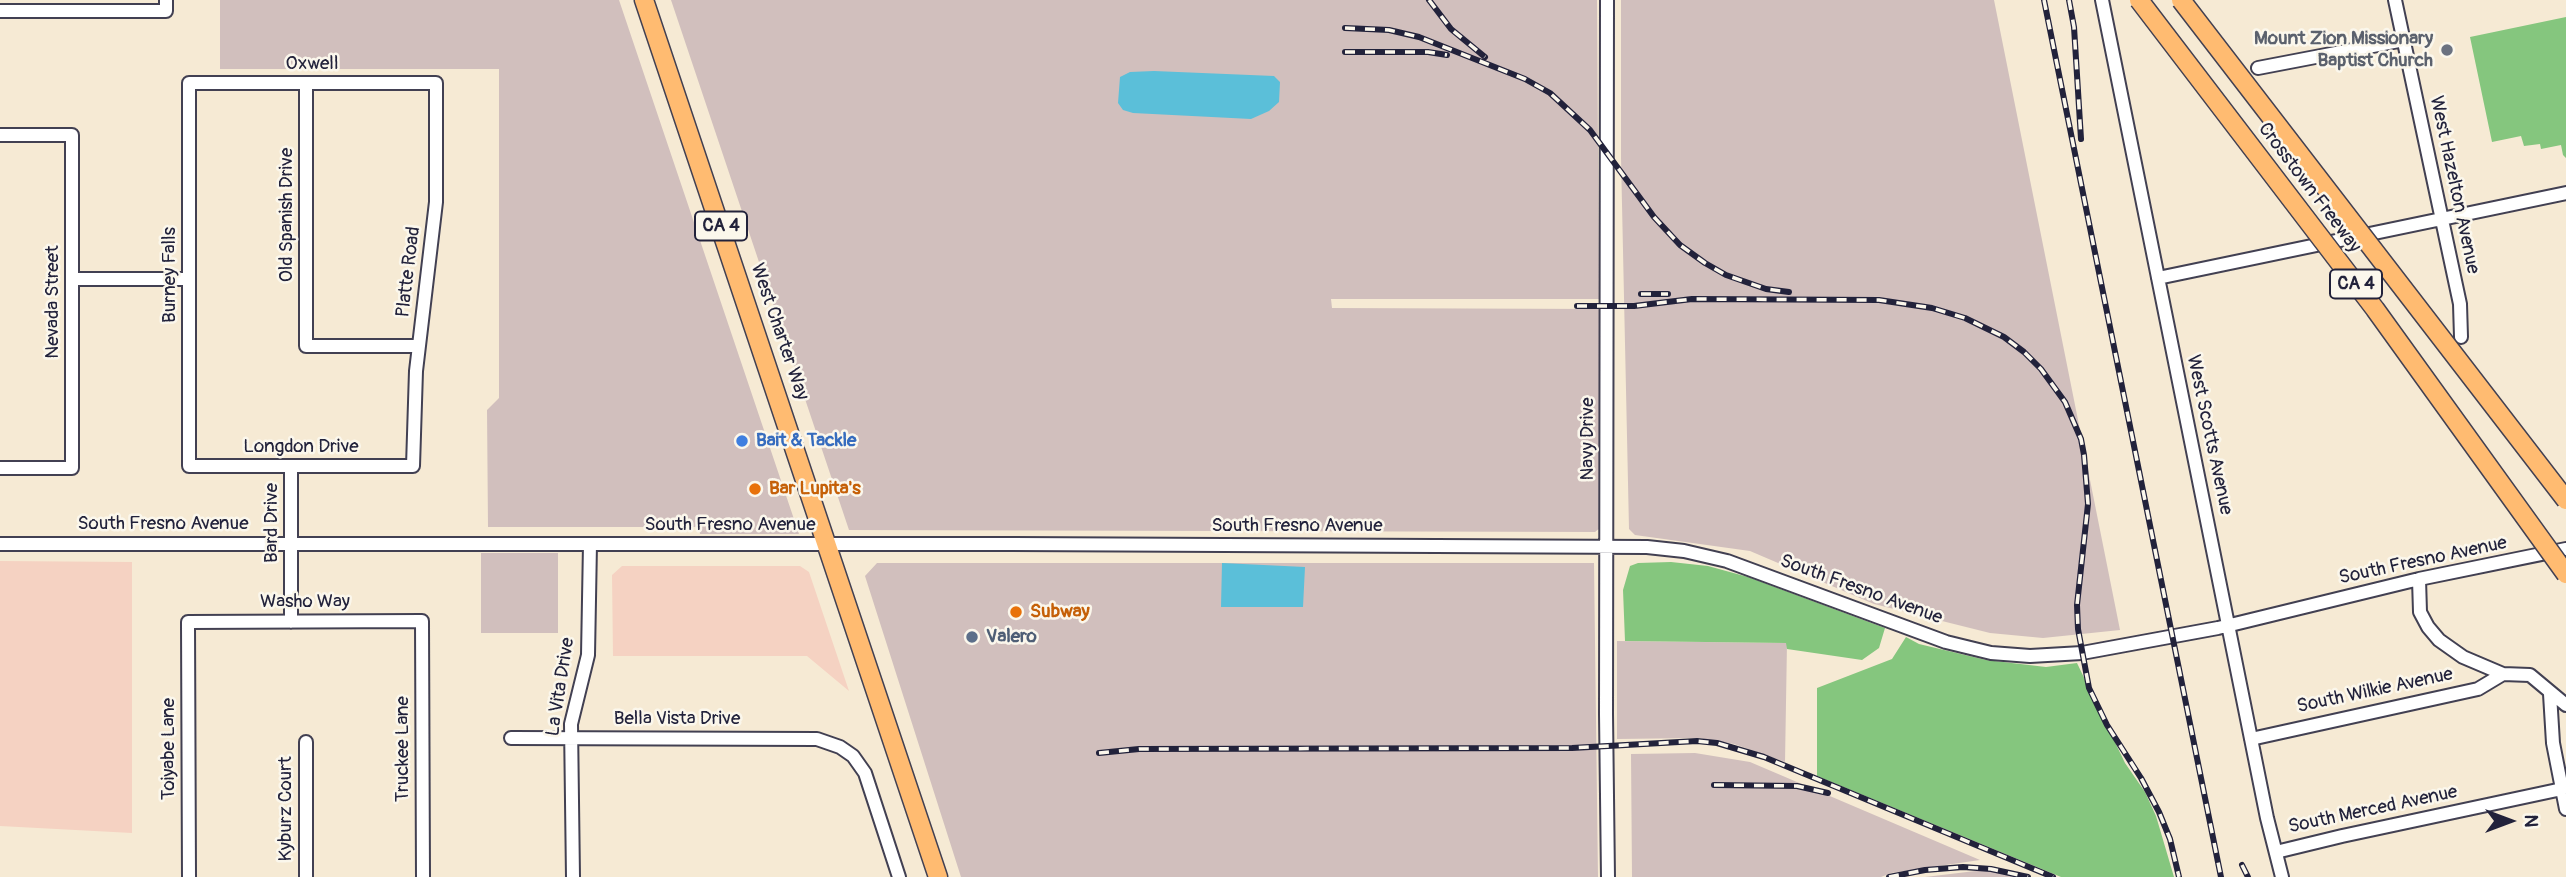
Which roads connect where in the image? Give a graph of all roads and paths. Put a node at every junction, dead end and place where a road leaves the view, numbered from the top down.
1 (644, 0) edge
2 (1607, 0) edge
3 (2102, 0) edge
4 (2139, 0) edge
5 (2181, 0) edge
6 (2395, 0) edge
7 (49, 5) edge
8 (166, 5) edge
9 (0, 11) edge
10 (2404, 40) junction
11 (2258, 68) dead end
12 (189, 83) joint
13 (306, 83) junction
14 (436, 83) joint
15 (0, 135) edge
16 (2566, 193) edge
17 (2441, 219) junction
18 (2158, 278) junction
19 (72, 279) junction
20 (189, 279) junction
21 (2460, 337) dead end
22 (419, 346) junction
23 (189, 466) joint
24 (291, 466) junction
25 (413, 466) joint
26 (0, 468) edge
27 (2566, 500) edge
28 (828, 543) junction
29 (0, 544) edge
30 (291, 544) junction
31 (590, 544) junction
32 (1608, 545) junction
33 (2566, 549) edge
34 (2566, 573) edge
35 (2419, 579) junction
36 (422, 621) joint
37 (188, 622) joint
38 (291, 622) junction
39 (2228, 626) junction
40 (2503, 674) junction
41 (2550, 694) junction
42 (2566, 705) edge
43 (511, 738) dead end
44 (571, 738) junction
45 (2251, 739) junction
46 (306, 742) dead end
47 (2562, 789) junction
48 (2566, 808) edge
49 (2276, 852) junction
50 (189, 877) edge
51 (306, 877) edge
52 (423, 877) edge
53 (573, 877) edge
54 (900, 877) edge
55 (938, 877) edge
56 (1608, 877) edge
57 (2282, 877) edge

1 - 28 highway, West Charter Way / CA 4
2 - 32 street, Navy Drive
3 - 18 street, West Scotts Avenue
4 - 34 highway, Crosstown Freeway / CA 4, bridge
5 - 27 highway, Crosstown Freeway / CA 4, bridge
6 - 10 street, West Hazelton Avenue
7 - 8 street
7 - 9 street
10 - 11 street
10 - 17 street, West Hazelton Avenue
12 - 13 street, Oxwell
12 - 20 street, Burney Falls
13 - 14 street, Oxwell
13 - 22 street, Old Spanish Drive
14 - 22 street, Platte Road
15 - 19 street, Nevada Street
16 - 17 street
17 - 18 street
17 - 21 street, West Hazelton Avenue
18 - 39 street, West Scotts Avenue
19 - 20 street
19 - 26 street, Nevada Street
20 - 23 street, Burney Falls
22 - 25 street, Platte Road
23 - 24 street, Longdon Drive
24 - 25 street, Longdon Drive
24 - 30 street, Bard Drive
28 - 31 street, South Fresno Avenue
28 - 32 street, South Fresno Avenue
28 - 55 highway, West Charter Way / CA 4
29 - 30 street, South Fresno Avenue
30 - 31 street, South Fresno Avenue
30 - 38 street, Bard Drive
31 - 44 street, La Vita Drive
32 - 39 street, South Fresno Avenue
32 - 56 street, Navy Drive
33 - 35 street, South Fresno Avenue
35 - 39 street, South Fresno Avenue
35 - 40 street
36 - 38 street, Washo Way
36 - 52 street, Truckee Lane
37 - 38 street, Washo Way
37 - 50 street, Toiyabe Lane
39 - 45 street, West Scotts Avenue
40 - 41 street
40 - 45 street, South Wilkie Avenue
41 - 42 street
41 - 47 street
43 - 44 street, Bella Vista Drive
44 - 53 street, La Vita Drive
44 - 54 street, Bella Vista Drive
45 - 49 street, West Scotts Avenue
46 - 51 street, Kyburz Court
47 - 48 street
47 - 49 street, South Merced Avenue
49 - 57 street, West Scotts Avenue

